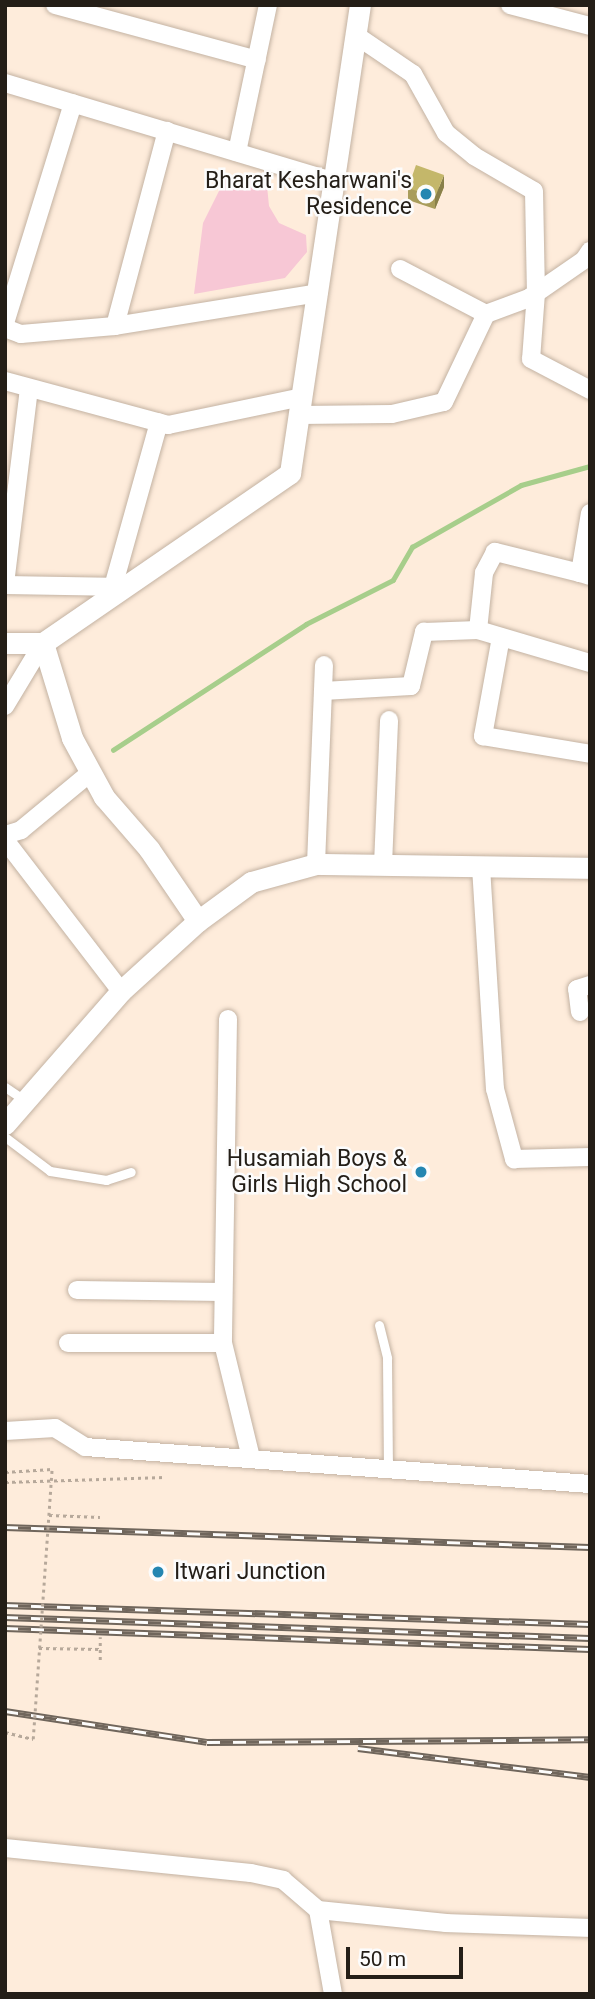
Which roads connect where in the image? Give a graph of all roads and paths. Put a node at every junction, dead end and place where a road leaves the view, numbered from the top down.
1 (55, 5) edge
2 (268, 5) edge
3 (360, 5) edge
4 (510, 5) edge
5 (542, 9) edge
6 (590, 26) edge
7 (357, 36) junction
8 (257, 60) junction
9 (5, 83) edge
10 (73, 103) junction
11 (167, 131) junction
12 (237, 152) junction
13 (335, 182) junction
14 (590, 251) edge
15 (400, 269) dead end
16 (318, 293) junction
17 (536, 293) junction
18 (486, 314) junction
19 (5, 326) edge
20 (115, 326) junction
21 (5, 381) edge
22 (29, 388) junction
23 (590, 390) edge
24 (301, 406) junction
25 (159, 422) junction
26 (590, 513) edge
27 (585, 575) edge
28 (5, 584) edge
29 (119, 587) junction
30 (478, 630) junction
31 (501, 637) junction
32 (5, 643) edge
33 (43, 643) junction
34 (590, 663) edge
35 (324, 665) dead end
36 (323, 691) junction
37 (5, 706) edge
38 (389, 720) dead end
39 (590, 754) edge
40 (91, 772) junction
41 (5, 835) edge
42 (5, 840) edge
43 (316, 864) junction
44 (383, 866) junction
45 (481, 867) junction
46 (590, 868) edge
47 (198, 921) junction
48 (590, 985) edge
49 (121, 991) junction
50 (580, 1012) dead end
51 (229, 1019) dead end
52 (5, 1087) edge
53 (25, 1101) junction
54 (5, 1124) edge
55 (5, 1137) edge
56 (590, 1157) edge
57 (131, 1172) dead end
58 (77, 1290) dead end
59 (222, 1292) junction
60 (379, 1325) dead end
61 (68, 1343) dead end
62 (223, 1343) junction
63 (5, 1431) edge
64 (251, 1458) junction
65 (388, 1471) junction
66 (5, 1472) edge
67 (165, 1477) dead end
68 (5, 1482) edge
69 (590, 1484) edge
70 (48, 1515) junction
71 (100, 1517) dead end
72 (100, 1637) dead end
73 (39, 1648) junction
74 (100, 1649) junction
75 (100, 1660) dead end
76 (5, 1732) edge
77 (5, 1848) edge
78 (318, 1910) junction
79 (590, 1928) edge
80 (333, 1994) edge

1 - 8 street
2 - 8 street
3 - 7 street
4 - 5 street
5 - 6 street
7 - 13 street
7 - 17 street
8 - 12 street
9 - 10 street
10 - 11 street
10 - 19 street
11 - 12 street
11 - 20 street
12 - 13 street
13 - 16 street
14 - 17 street
15 - 18 street
16 - 20 street
16 - 24 street
17 - 18 street
17 - 23 street
18 - 24 street
19 - 20 street
21 - 22 street
22 - 25 street
22 - 28 street
24 - 25 street
24 - 29 street
25 - 29 street
26 - 27 street
27 - 30 street
28 - 29 street
29 - 33 street
30 - 31 street
30 - 36 street
31 - 34 street
31 - 39 street
32 - 33 street
33 - 37 street
33 - 40 street
35 - 36 street
36 - 43 street
38 - 44 street
40 - 41 street
40 - 47 street
42 - 49 street
43 - 44 street
43 - 47 street
44 - 45 street
45 - 46 street
45 - 56 street
47 - 49 street
48 - 50 street
49 - 53 street
51 - 59 street
52 - 53 lane
53 - 54 street
55 - 57 lane
58 - 59 street
59 - 62 street
60 - 65 lane
61 - 62 street
62 - 64 street
63 - 64 street
64 - 65 street
65 - 69 street
66 - 70 path, bridge
67 - 68 path
70 - 71 path
70 - 73 path, bridge
72 - 74 path
73 - 74 path
73 - 76 path, bridge
74 - 75 path
77 - 78 street
78 - 79 street
78 - 80 street

